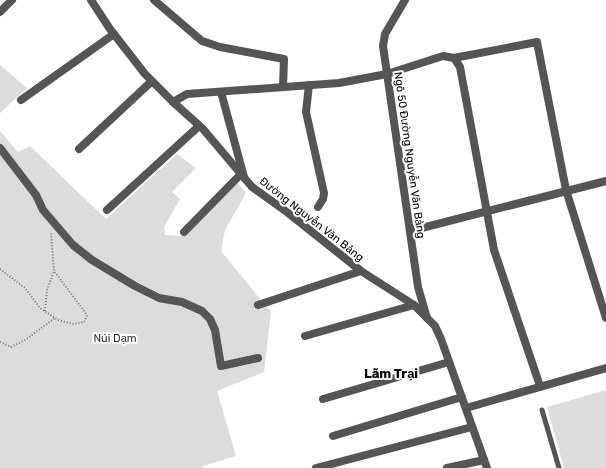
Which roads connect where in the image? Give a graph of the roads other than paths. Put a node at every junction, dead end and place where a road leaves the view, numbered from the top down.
1 (12, 0) edge
2 (90, 0) edge
3 (154, 0) edge
4 (405, 0) edge
5 (0, 12) edge
6 (114, 34) junction
7 (454, 58) junction
8 (386, 74) junction
9 (152, 81) junction
10 (309, 85) junction
11 (283, 87) junction
12 (221, 92) junction
13 (21, 100) dead end
14 (173, 102) junction
15 (199, 126) junction
16 (0, 148) edge
17 (79, 149) dead end
18 (242, 176) junction
19 (606, 181) edge
20 (566, 190) junction
21 (318, 207) dead end
22 (107, 210) dead end
23 (487, 211) junction
24 (410, 231) junction
25 (184, 232) dead end
26 (360, 271) junction
27 (258, 305) dead end
28 (414, 305) junction
29 (427, 318) junction
30 (606, 318) edge
31 (305, 336) dead end
32 (258, 358) dead end
33 (449, 362) junction
34 (606, 368) edge
35 (540, 386) junction
36 (462, 397) junction
37 (323, 399) dead end
38 (466, 408) junction
39 (542, 410) dead end
40 (472, 427) junction
41 (333, 436) dead end
42 (484, 460) junction
43 (316, 468) edge
44 (447, 468) edge
45 (487, 468) edge
46 (559, 468) edge

1 - 5 street
2 - 6 street, Đường Nguyễn Văn Bảng
3 - 11 street
4 - 8 street, Ngõ 50 Đường Nguyễn Văn Bảng
6 - 9 street, Đường Nguyễn Văn Bảng
6 - 13 street
7 - 8 street
7 - 20 street
7 - 23 street
8 - 10 street
8 - 24 street, Ngõ 50 Đường Nguyễn Văn Bảng
9 - 14 street, Đường Nguyễn Văn Bảng
9 - 17 street
10 - 11 street
10 - 21 street
11 - 12 street
12 - 14 street
12 - 18 street
14 - 15 street, Đường Nguyễn Văn Bảng
15 - 18 street, Đường Nguyễn Văn Bảng
15 - 22 street
16 - 32 street
18 - 25 street
18 - 26 street, Đường Nguyễn Văn Bảng
19 - 20 street
20 - 23 street
20 - 30 street
23 - 24 street
23 - 35 street
24 - 29 street, Ngõ 50 Đường Nguyễn Văn Bảng
26 - 27 street
26 - 28 street, Đường Nguyễn Văn Bảng
28 - 29 street, Đường Nguyễn Văn Bảng
28 - 31 street
29 - 33 street, Đường Nguyễn Văn Bảng
33 - 36 street, Đường Nguyễn Văn Bảng
33 - 37 street
34 - 35 street
35 - 38 street
36 - 38 street, Đường Nguyễn Văn Bảng
36 - 41 street
38 - 40 street, Đường Nguyễn Văn Bảng
39 - 46 lane
40 - 42 street, Đường Nguyễn Văn Bảng
40 - 43 street
42 - 44 street
42 - 45 street, Đường Nguyễn Văn Bảng

